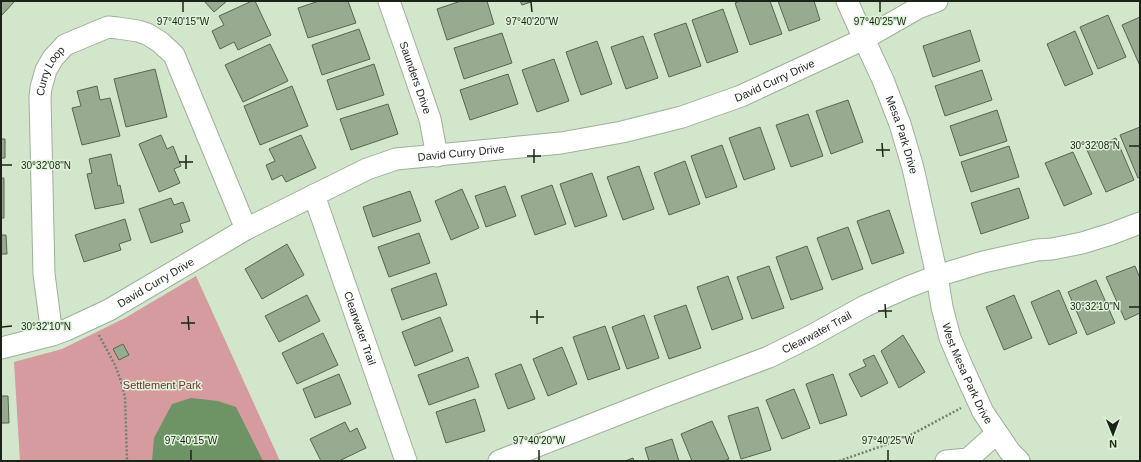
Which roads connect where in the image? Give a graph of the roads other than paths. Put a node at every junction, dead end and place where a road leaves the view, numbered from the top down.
1 (389, 1) edge
2 (847, 1) edge
3 (937, 1) edge
4 (864, 39) junction
5 (437, 156) junction
6 (314, 195) junction
7 (1140, 223) edge
8 (246, 229) junction
9 (937, 276) junction
10 (52, 335) junction
11 (1, 348) edge
12 (998, 433) junction
13 (406, 461) edge
14 (499, 461) edge
15 (952, 461) edge
16 (1019, 461) edge

1 - 5 street, Saunders Drive
2 - 4 street, Mesa Park Drive
3 - 4 street, David Curry Drive
4 - 5 street, David Curry Drive
4 - 9 street, Mesa Park Drive
5 - 6 street, David Curry Drive
6 - 8 street, David Curry Drive
6 - 13 street, Clearwater Trail
7 - 9 street, Clearwater Trail
8 - 10 street, David Curry Drive
8 - 10 street, Curry Loop
9 - 12 street, West Mesa Park Drive
9 - 14 street, Clearwater Trail
10 - 11 street, David Curry Drive
12 - 15 street
12 - 16 street, West Mesa Park Drive

